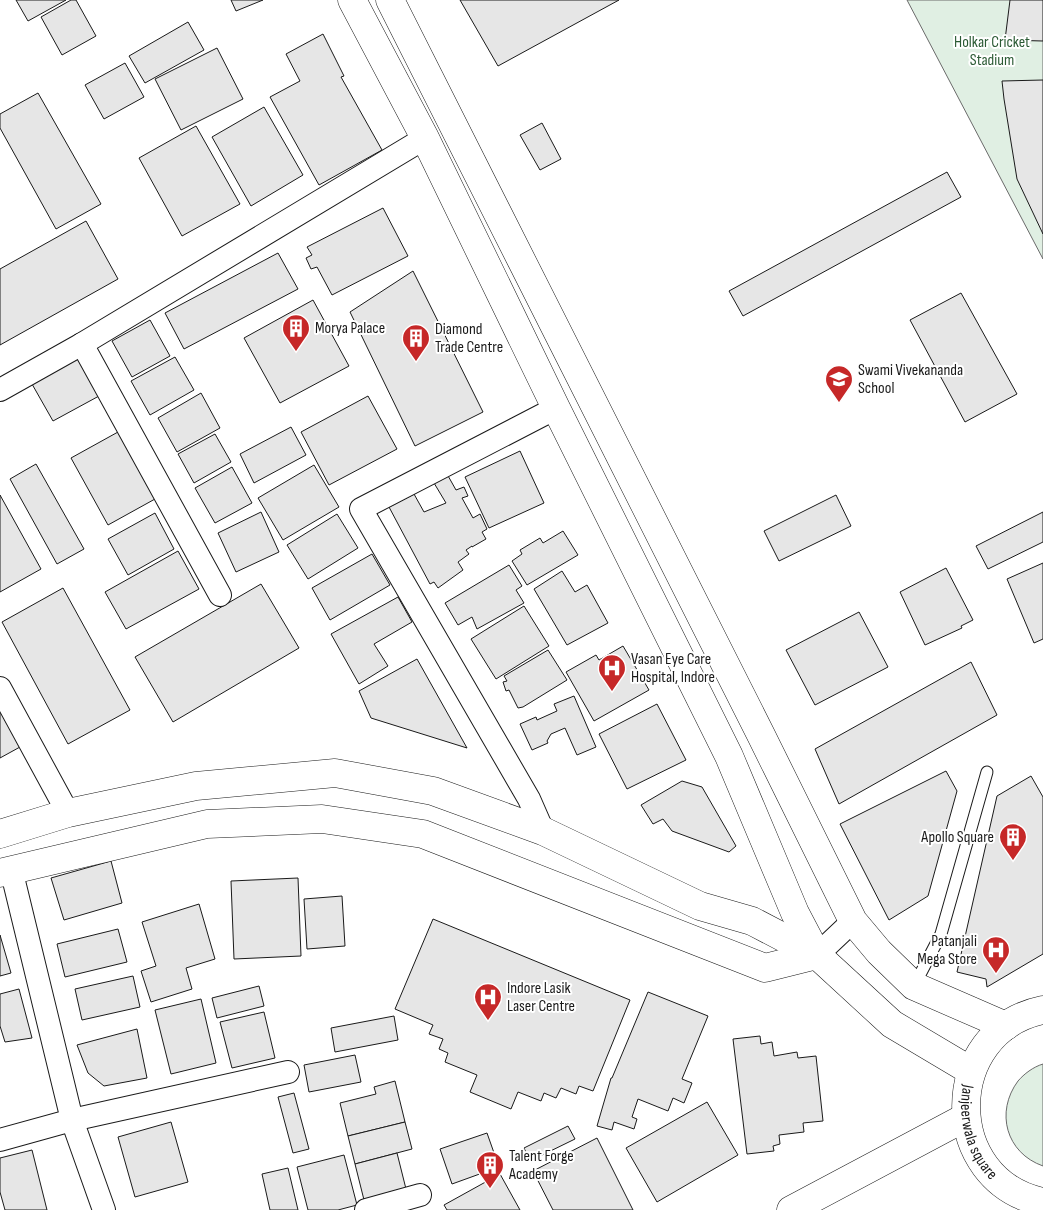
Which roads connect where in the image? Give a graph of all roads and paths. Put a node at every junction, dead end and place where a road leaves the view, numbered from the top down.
1 (352, 0) edge
2 (390, 0) edge
3 (425, 138) junction
4 (82, 344) junction
5 (0, 390) edge
6 (556, 408) junction
7 (220, 595) dead end
8 (0, 688) edge
9 (987, 772) dead end
10 (68, 813) junction
11 (543, 831) junction
12 (0, 834) edge
13 (6, 871) edge
14 (854, 921) junction
15 (817, 955) junction
16 (914, 986) junction
17 (1043, 1010) edge
18 (1006, 1026) junction
19 (288, 1072) dead end
20 (971, 1072) junction
21 (966, 1117) junction
22 (72, 1120) junction
23 (0, 1140) edge
24 (420, 1195) dead end
25 (1035, 1204) edge
26 (104, 1210) edge
27 (366, 1210) edge
28 (791, 1210) edge

1 - 3 main road
2 - 14 main road
3 - 4 street
3 - 6 main road
4 - 5 street
4 - 7 street
6 - 11 street
6 - 15 main road
8 - 10 street
9 - 16 lane
10 - 11 main road
10 - 12 main road
11 - 15 main road
13 - 15 main road
13 - 22 street
14 - 15 street
14 - 16 main road
15 - 20 main road
16 - 18 main road
17 - 18 main road, Janjeerwala square
18 - 20 main road, Janjeerwala square
19 - 22 street
20 - 21 main road, Janjeerwala square
21 - 25 main road, Janjeerwala square
21 - 28 main road
22 - 23 street
22 - 26 street
24 - 27 street

